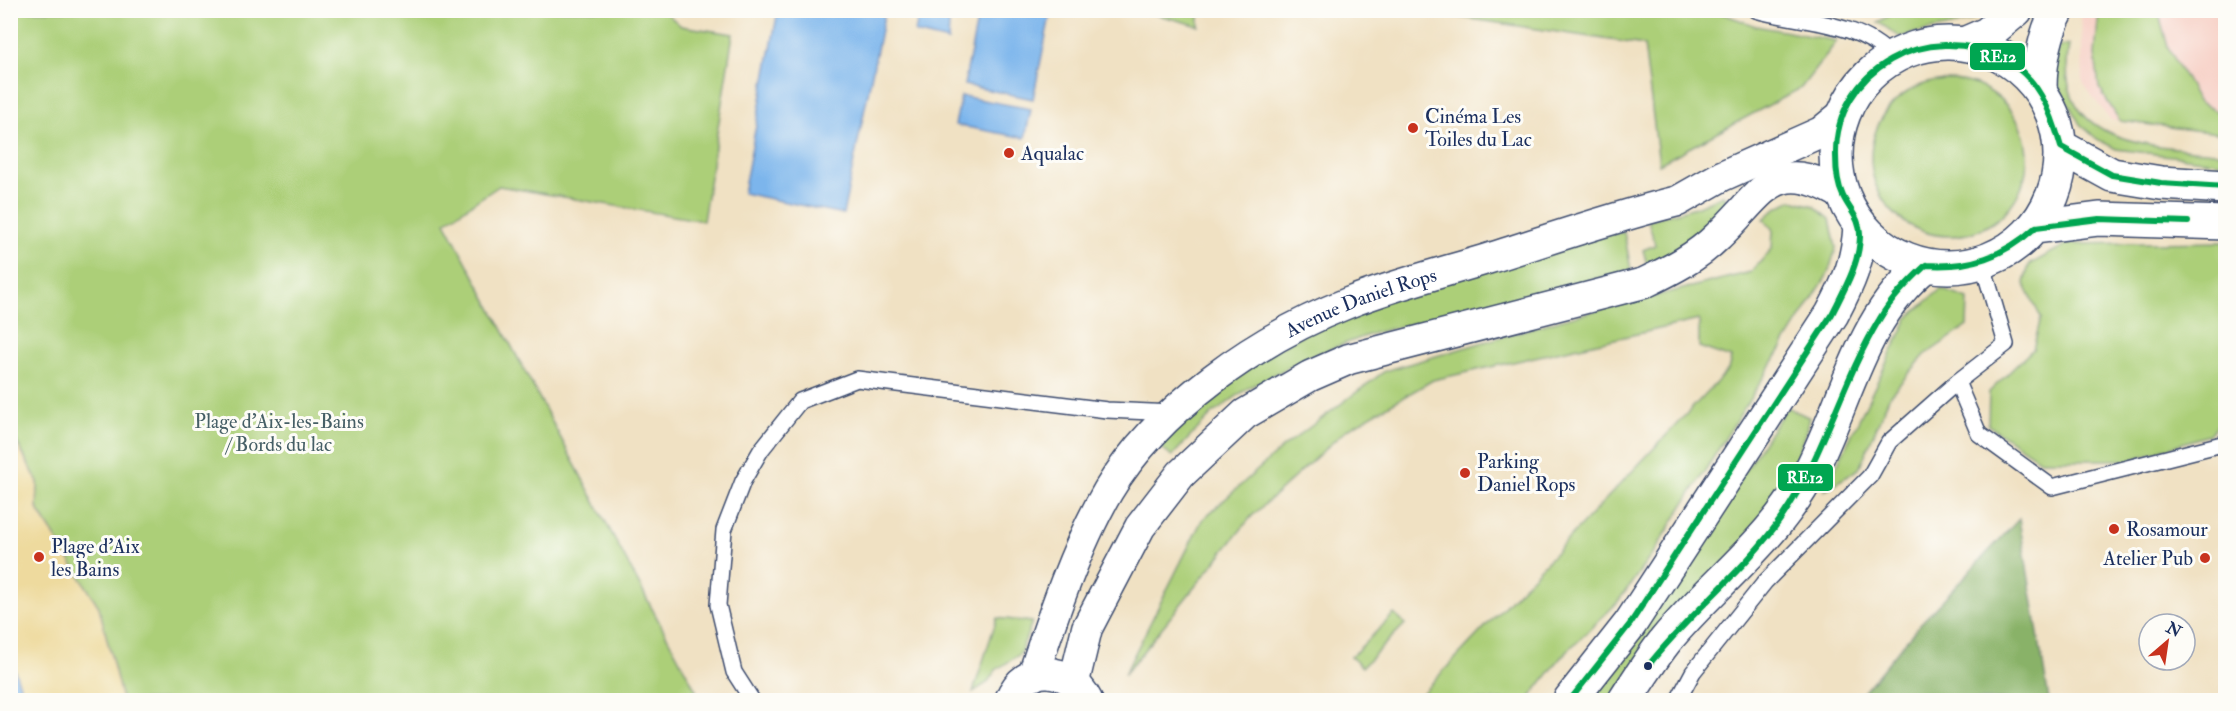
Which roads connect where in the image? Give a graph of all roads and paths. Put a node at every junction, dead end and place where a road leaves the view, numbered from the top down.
1 (1756, 10) edge
2 (2016, 10) edge
3 (2058, 10) edge
4 (1964, 44) junction
5 (1892, 57) junction
6 (2040, 90) junction
7 (1843, 114) junction
8 (2061, 147) junction
9 (2226, 187) edge
10 (1842, 195) junction
11 (2226, 223) edge
12 (1860, 226) junction
13 (2036, 226) junction
14 (1982, 262) junction
15 (1926, 265) junction
16 (1957, 382) junction
17 (1174, 413) junction
18 (2226, 442) edge
19 (1033, 675) junction
20 (1081, 691) edge
21 (752, 700) edge
22 (1010, 700) edge
23 (1570, 700) edge
24 (1624, 700) edge
25 (1678, 700) edge

1 - 5 lane
2 - 4 main road
3 - 6 main road
4 - 5 main road
4 - 6 main road
5 - 7 main road
6 - 8 main road
7 - 10 main road
7 - 17 street, Avenue Daniel Rops
8 - 9 main road
8 - 13 main road
10 - 12 main road
10 - 20 street
11 - 13 main road
12 - 15 main road
12 - 23 main road
13 - 14 main road
14 - 15 main road
14 - 16 lane
15 - 24 main road
16 - 18 lane
16 - 25 lane
17 - 19 street, Avenue Daniel Rops
17 - 21 lane
19 - 20 street
19 - 22 street

